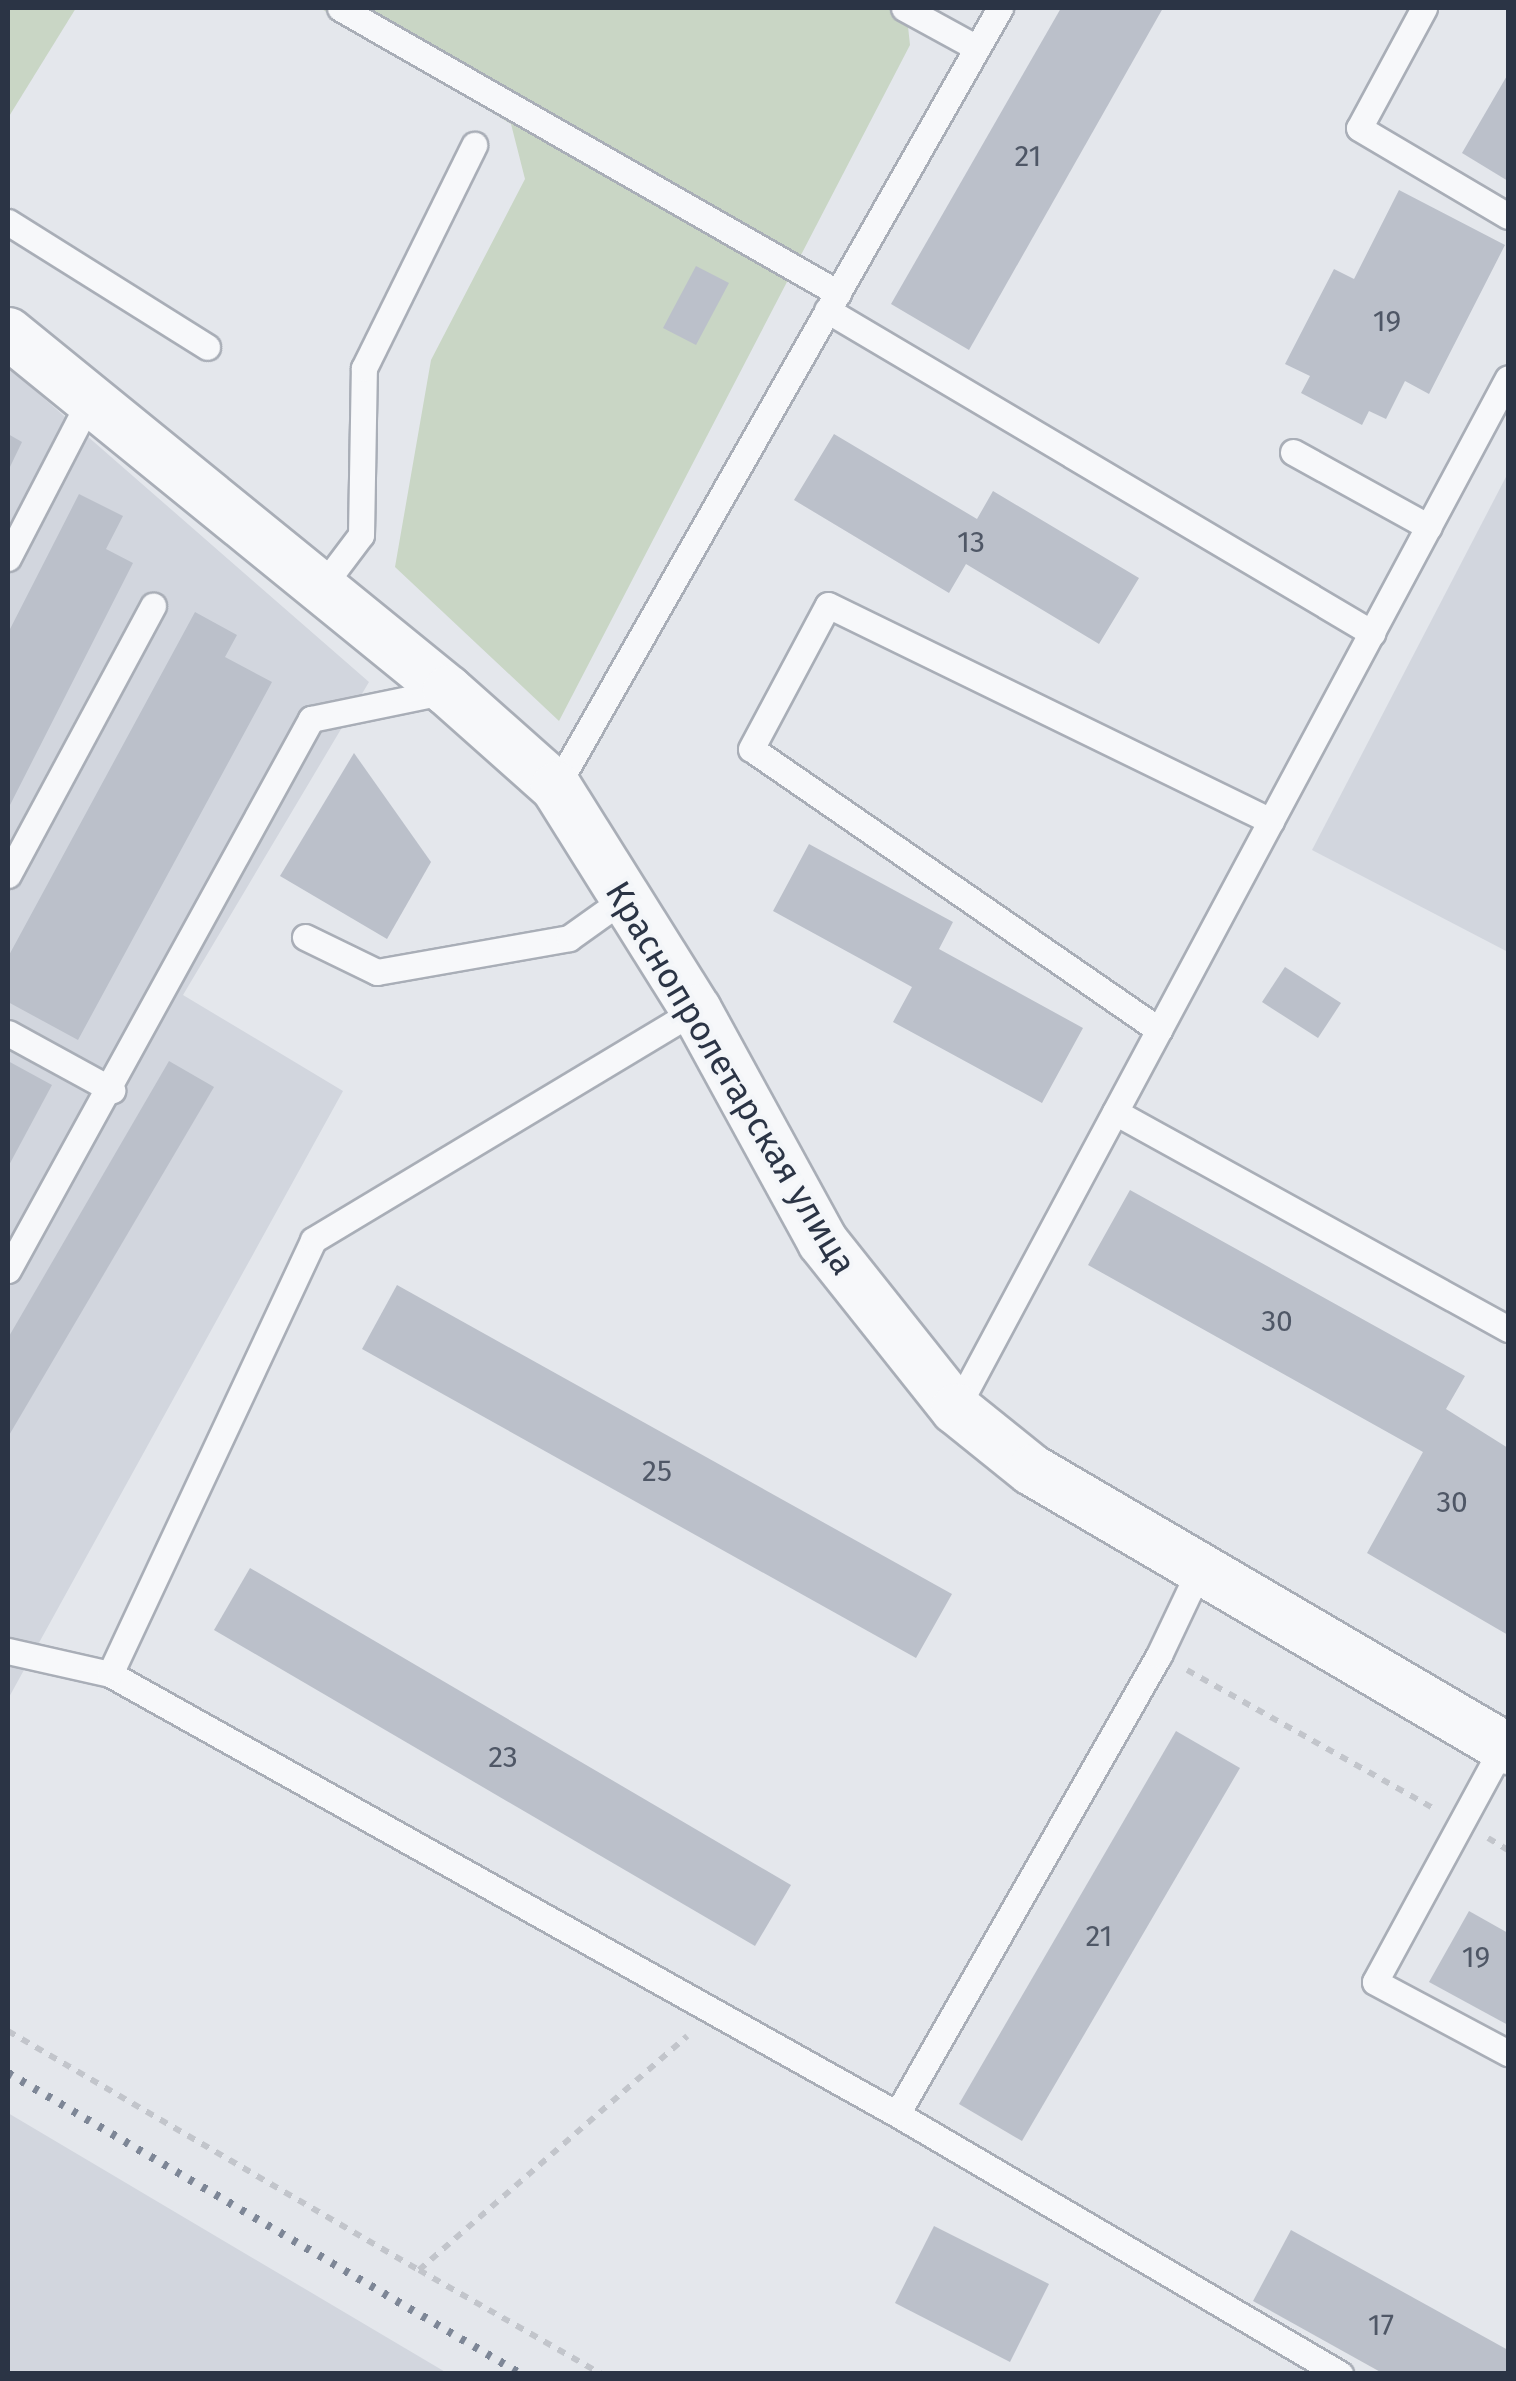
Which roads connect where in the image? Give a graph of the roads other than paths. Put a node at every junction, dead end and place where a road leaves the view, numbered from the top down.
1 (340, 8) edge
2 (904, 8) edge
3 (1000, 8) edge
4 (1424, 8) edge
5 (936, 17) edge
6 (978, 48) junction
7 (474, 146) dead end
8 (1508, 216) edge
9 (8, 222) edge
10 (832, 301) junction
11 (8, 333) edge
12 (207, 347) dead end
13 (1508, 378) edge
14 (90, 400) junction
15 (1293, 452) dead end
16 (1429, 526) junction
17 (8, 558) edge
18 (321, 588) junction
19 (153, 606) dead end
20 (1372, 634) junction
21 (448, 690) junction
22 (556, 787) junction
23 (1270, 821) junction
24 (8, 875) edge
25 (625, 898) junction
26 (305, 937) dead end
27 (696, 1010) junction
28 (1160, 1030) junction
29 (8, 1033) edge
30 (112, 1090) junction
31 (1115, 1112) junction
32 (8, 1270) edge
33 (1508, 1329) edge
34 (956, 1409) junction
35 (1198, 1573) junction
36 (8, 1651) edge
37 (110, 1674) junction
38 (1506, 1748) edge
39 (1508, 2053) edge
40 (897, 2114) junction
41 (1340, 2374) edge

1 - 10 lane
2 - 5 lane
3 - 6 lane
4 - 8 lane
5 - 6 lane
6 - 10 lane
7 - 18 lane
9 - 12 lane
10 - 20 lane
10 - 22 lane
11 - 14 street, Краснопролетарская улица
13 - 16 lane
14 - 17 lane
14 - 18 street, Краснопролетарская улица
15 - 16 lane
16 - 20 lane
18 - 21 street, Краснопролетарская улица
19 - 24 lane
20 - 23 lane
21 - 22 street, Краснопролетарская улица
21 - 30 lane
22 - 25 street, Краснопролетарская улица
23 - 28 lane
23 - 28 lane
25 - 26 lane
25 - 27 street, Краснопролетарская улица
27 - 34 street, Краснопролетарская улица
27 - 37 lane
28 - 31 lane
29 - 30 lane
30 - 32 lane
31 - 33 lane
31 - 34 lane
34 - 35 street, Краснопролетарская улица
35 - 38 street, Краснопролетарская улица
35 - 40 lane
36 - 37 lane
37 - 40 lane
38 - 39 lane
40 - 41 lane

